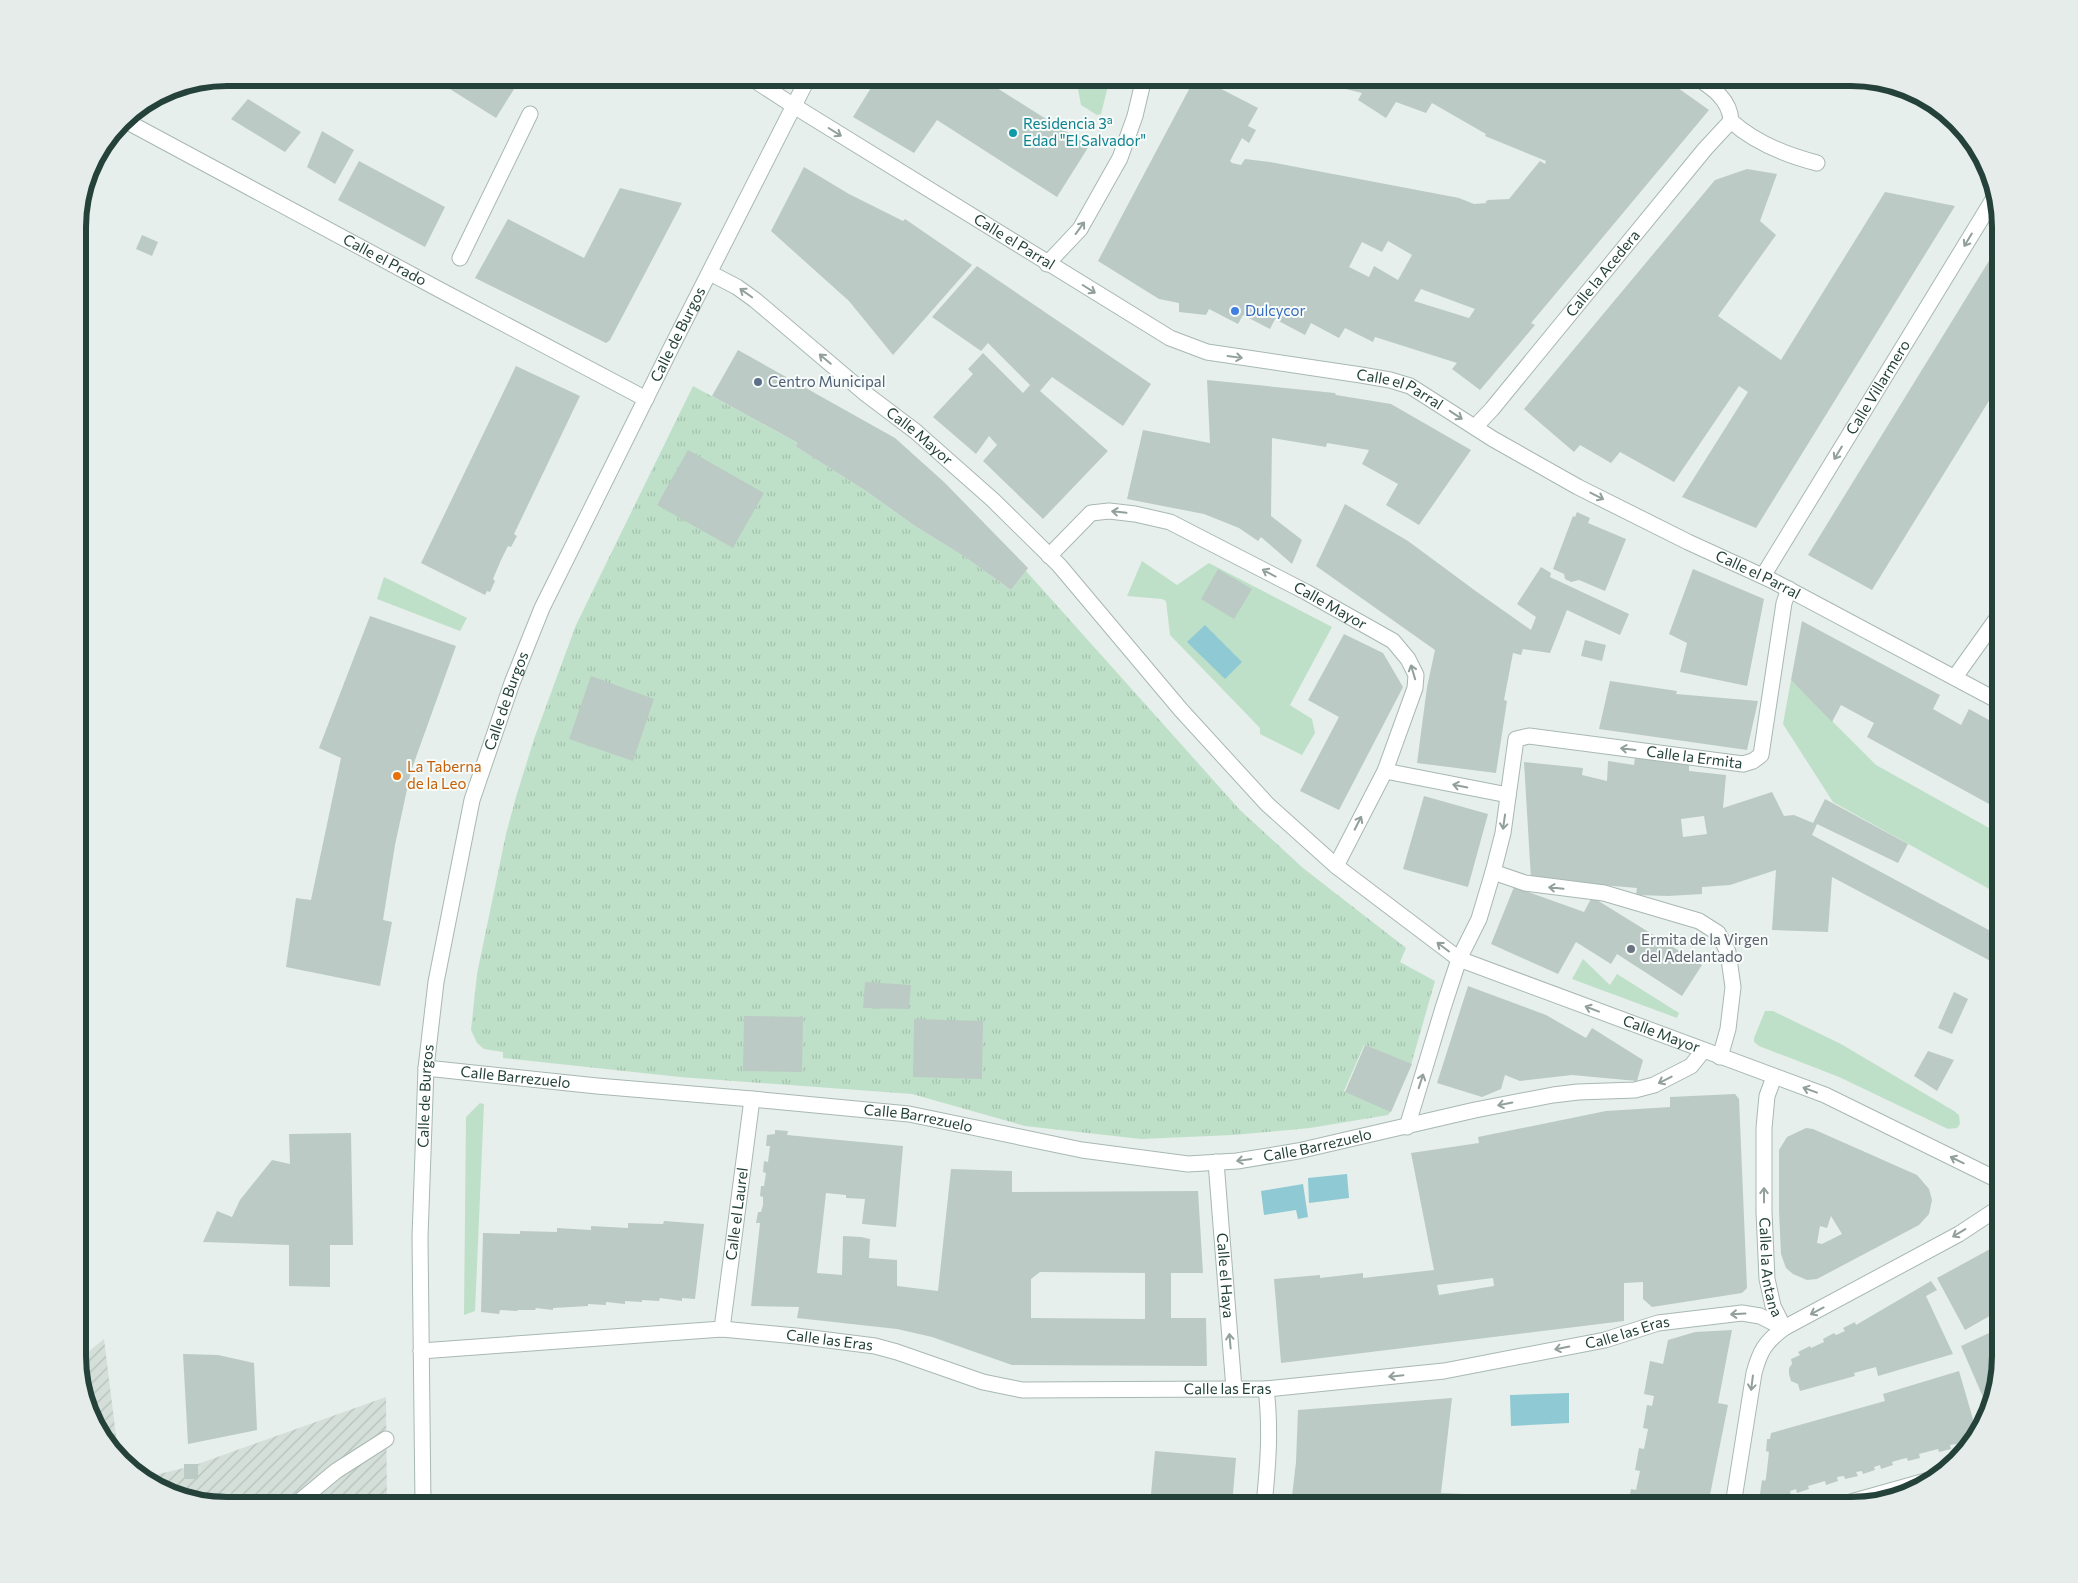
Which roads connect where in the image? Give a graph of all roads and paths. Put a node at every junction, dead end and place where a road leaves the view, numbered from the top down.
1 (1142, 86) edge
2 (1708, 86) edge
3 (764, 87) edge
4 (804, 87) edge
5 (794, 106) junction
6 (530, 114) dead end
7 (1731, 121) junction
8 (131, 124) edge
9 (1817, 163) dead end
10 (1990, 205) edge
11 (460, 258) dead end
12 (1047, 264) junction
13 (710, 273) junction
14 (646, 398) junction
15 (1476, 427) junction
16 (1049, 556) junction
17 (1763, 576) junction
18 (1789, 590) junction
19 (1992, 625) edge
20 (1955, 677) junction
21 (1992, 698) edge
22 (1385, 771) junction
23 (1508, 795) junction
24 (1336, 866) junction
25 (1493, 872) junction
26 (1460, 959) junction
27 (1703, 1051) junction
28 (1720, 1057) junction
29 (426, 1068) junction
30 (1774, 1076) junction
31 (752, 1098) junction
32 (1407, 1127) junction
33 (1216, 1162) junction
34 (1992, 1177) edge
35 (1992, 1212) edge
36 (1784, 1328) junction
37 (722, 1330) junction
38 (421, 1351) junction
39 (1266, 1388) junction
40 (1234, 1389) junction
41 (386, 1439) dead end
42 (306, 1497) edge
43 (423, 1497) edge
44 (1265, 1497) edge
45 (1734, 1497) edge

12 -> 1 street
2 - 7 street
3 - 5 street, Calle el Parral
4 - 5 street, Calle de Burgos
5 -> 12 street, Calle el Parral
5 - 13 street, Calle de Burgos
6 - 11 street
7 - 9 street
7 - 15 street, Calle la Acedera
8 - 14 street, Calle el Prado
10 -> 17 street, Calle Villarmero
12 -> 15 street, Calle el Parral
13 - 14 street, Calle de Burgos
16 -> 13 street, Calle Mayor
14 - 29 street, Calle de Burgos
15 -> 17 street, Calle el Parral
22 -> 16 street, Calle Mayor
16 - 24 street, Calle Mayor
17 - 18 street, Calle el Parral
18 - 20 street, Calle el Parral
18 -> 23 street, Calle la Ermita
19 - 20 street
20 - 21 street, Calle el Parral
23 -> 22 street
24 -> 22 street, Calle Mayor
23 -> 25 street, Calle la Ermita
26 -> 24 street, Calle Mayor
25 - 26 street, Calle la Ermita
28 -> 25 street
27 -> 26 street, Calle Mayor
32 -> 26 street
27 - 28 street, Calle Mayor
27 -> 32 street, Calle Barrezuelo
28 - 30 street, Calle Mayor
29 - 31 street, Calle Barrezuelo
29 - 38 street, Calle de Burgos
34 -> 30 street, Calle Mayor
36 -> 30 street, Calle la Antana
31 - 33 street, Calle Barrezuelo
31 - 37 street, Calle el Laurel
32 -> 33 street, Calle Barrezuelo
40 -> 33 street, Calle el Haya
35 -> 36 street
36 -> 39 street, Calle las Eras
36 -> 45 street, Calle la Antana
37 - 38 street, Calle las Eras
37 - 40 street, Calle las Eras
38 - 43 street, Calle de Burgos
39 - 40 street, Calle las Eras
39 - 44 street
41 - 42 street

